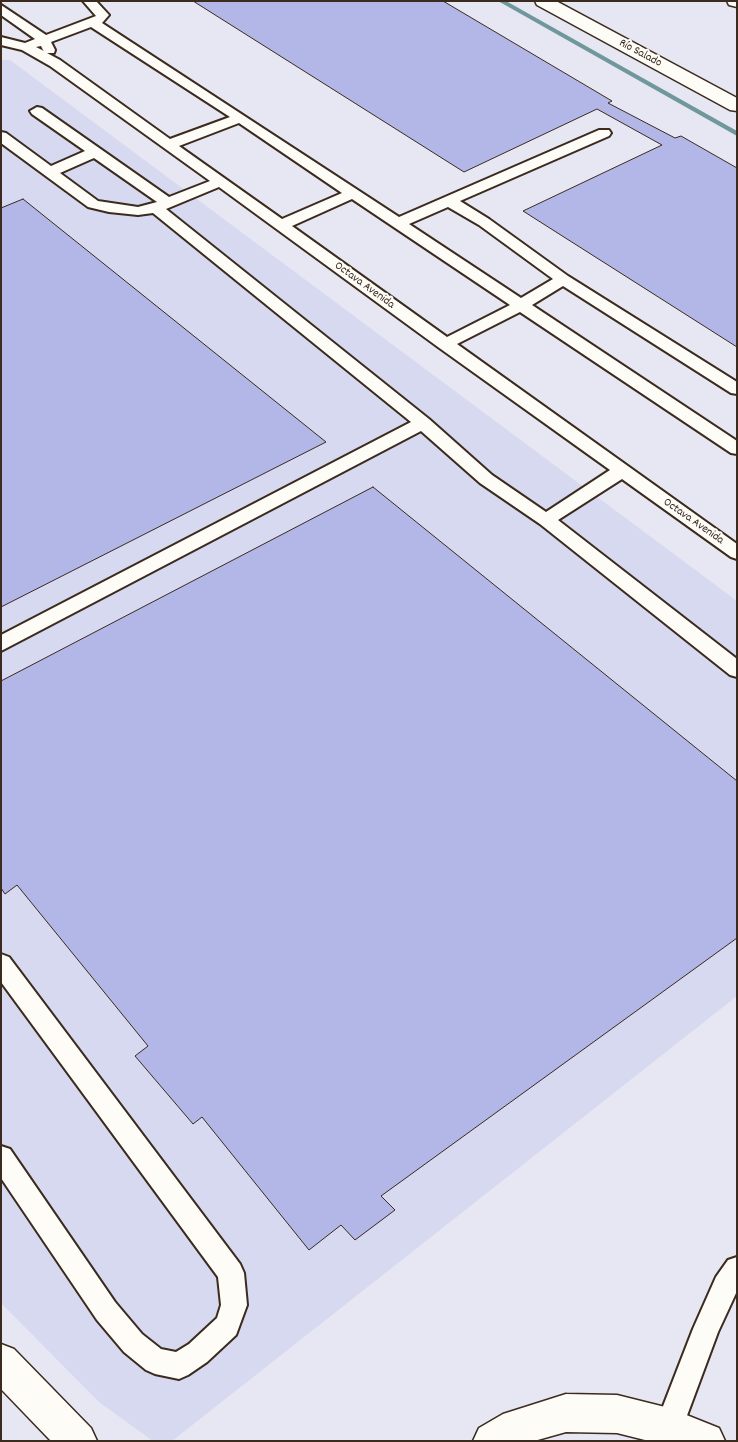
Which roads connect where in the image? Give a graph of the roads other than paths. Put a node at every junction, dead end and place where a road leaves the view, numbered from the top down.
1 (89, 1) edge
2 (543, 1) edge
3 (1, 9) edge
4 (94, 23) junction
5 (44, 40) junction
6 (1, 41) edge
7 (26, 47) junction
8 (55, 63) junction
9 (737, 106) edge
10 (37, 111) dead end
11 (240, 118) junction
12 (604, 133) dead end
13 (1, 136) edge
14 (168, 146) junction
15 (96, 152) junction
16 (49, 172) junction
17 (218, 182) junction
18 (354, 193) junction
19 (450, 201) junction
20 (162, 206) junction
21 (399, 223) junction
22 (280, 226) junction
23 (563, 279) junction
24 (520, 306) junction
25 (444, 344) junction
26 (737, 389) edge
27 (423, 422) junction
28 (737, 450) edge
29 (621, 471) junction
30 (546, 520) junction
31 (737, 554) edge
32 (1, 644) edge
33 (737, 670) edge
34 (1, 964) edge
35 (1, 1157) edge
36 (737, 1268) edge
37 (1, 1362) edge
38 (669, 1427) junction
39 (78, 1441) edge
40 (492, 1441) edge
41 (706, 1441) edge

1 - 4 lane
2 - 9 street, Río Salado
3 - 5 lane, Octava Avenida
4 - 5 lane
4 - 11 lane
5 - 7 lane
5 - 8 lane, Octava Avenida
6 - 7 lane
7 - 8 lane
8 - 14 lane, Octava Avenida
10 - 15 lane
11 - 14 lane
11 - 18 lane
12 - 19 lane
13 - 16 lane
14 - 17 lane, Octava Avenida
15 - 16 lane
15 - 20 lane
16 - 20 lane
17 - 20 lane
17 - 22 lane, Octava Avenida
18 - 21 lane
18 - 22 lane
19 - 21 lane
19 - 23 lane
20 - 27 lane
21 - 24 lane
22 - 25 lane, Octava Avenida
23 - 24 lane
23 - 26 lane
24 - 25 lane
24 - 28 lane
25 - 29 lane, Octava Avenida
27 - 30 lane
27 - 32 lane
29 - 30 lane
29 - 31 lane, Octava Avenida
30 - 33 lane
34 - 35 lane
36 - 38 lane
37 - 39 street
38 - 40 street
38 - 41 street

